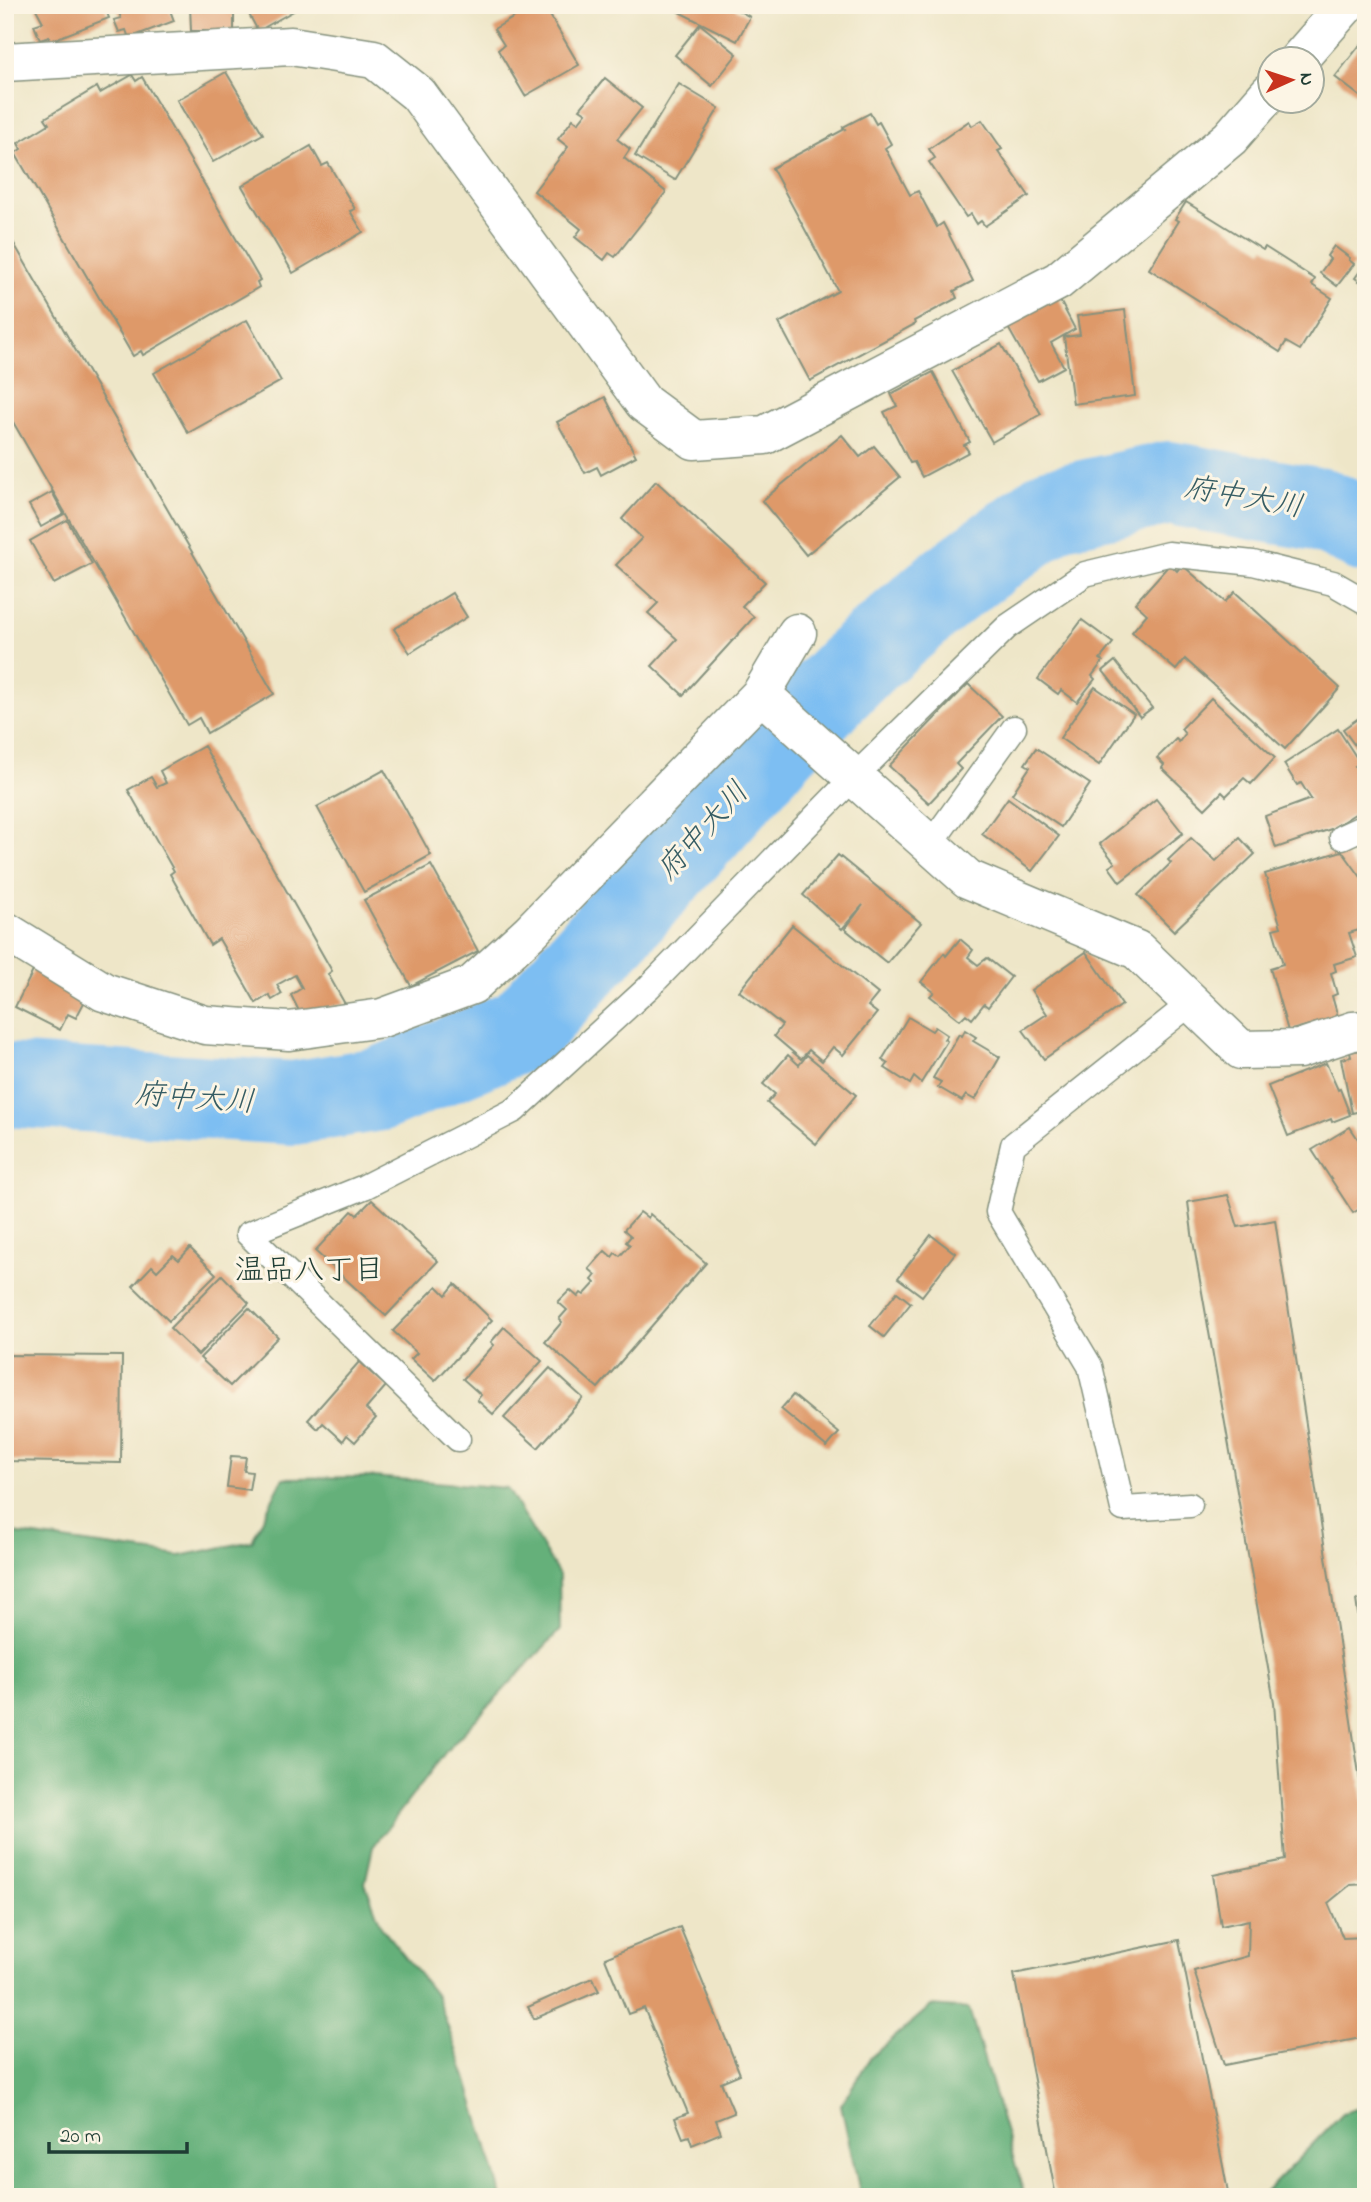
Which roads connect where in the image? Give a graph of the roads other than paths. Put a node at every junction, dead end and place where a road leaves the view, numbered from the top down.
1 (1346, 5) edge
2 (1310, 46) edge
3 (5, 62) edge
4 (1256, 107) edge
5 (1366, 602) edge
6 (797, 633) dead end
7 (766, 698) junction
8 (1014, 728) dead end
9 (844, 768) junction
10 (1366, 826) edge
11 (1342, 837) dead end
12 (930, 845) junction
13 (5, 930) edge
14 (1191, 1003) junction
15 (1366, 1030) edge
16 (458, 1439) dead end
17 (1190, 1505) dead end

1 - 2 street
3 - 4 street
5 - 9 lane
6 - 7 street
7 - 9 street
7 - 13 street
8 - 12 lane
9 - 12 street
9 - 16 lane
10 - 11 lane
12 - 14 street
14 - 15 street
14 - 17 lane

